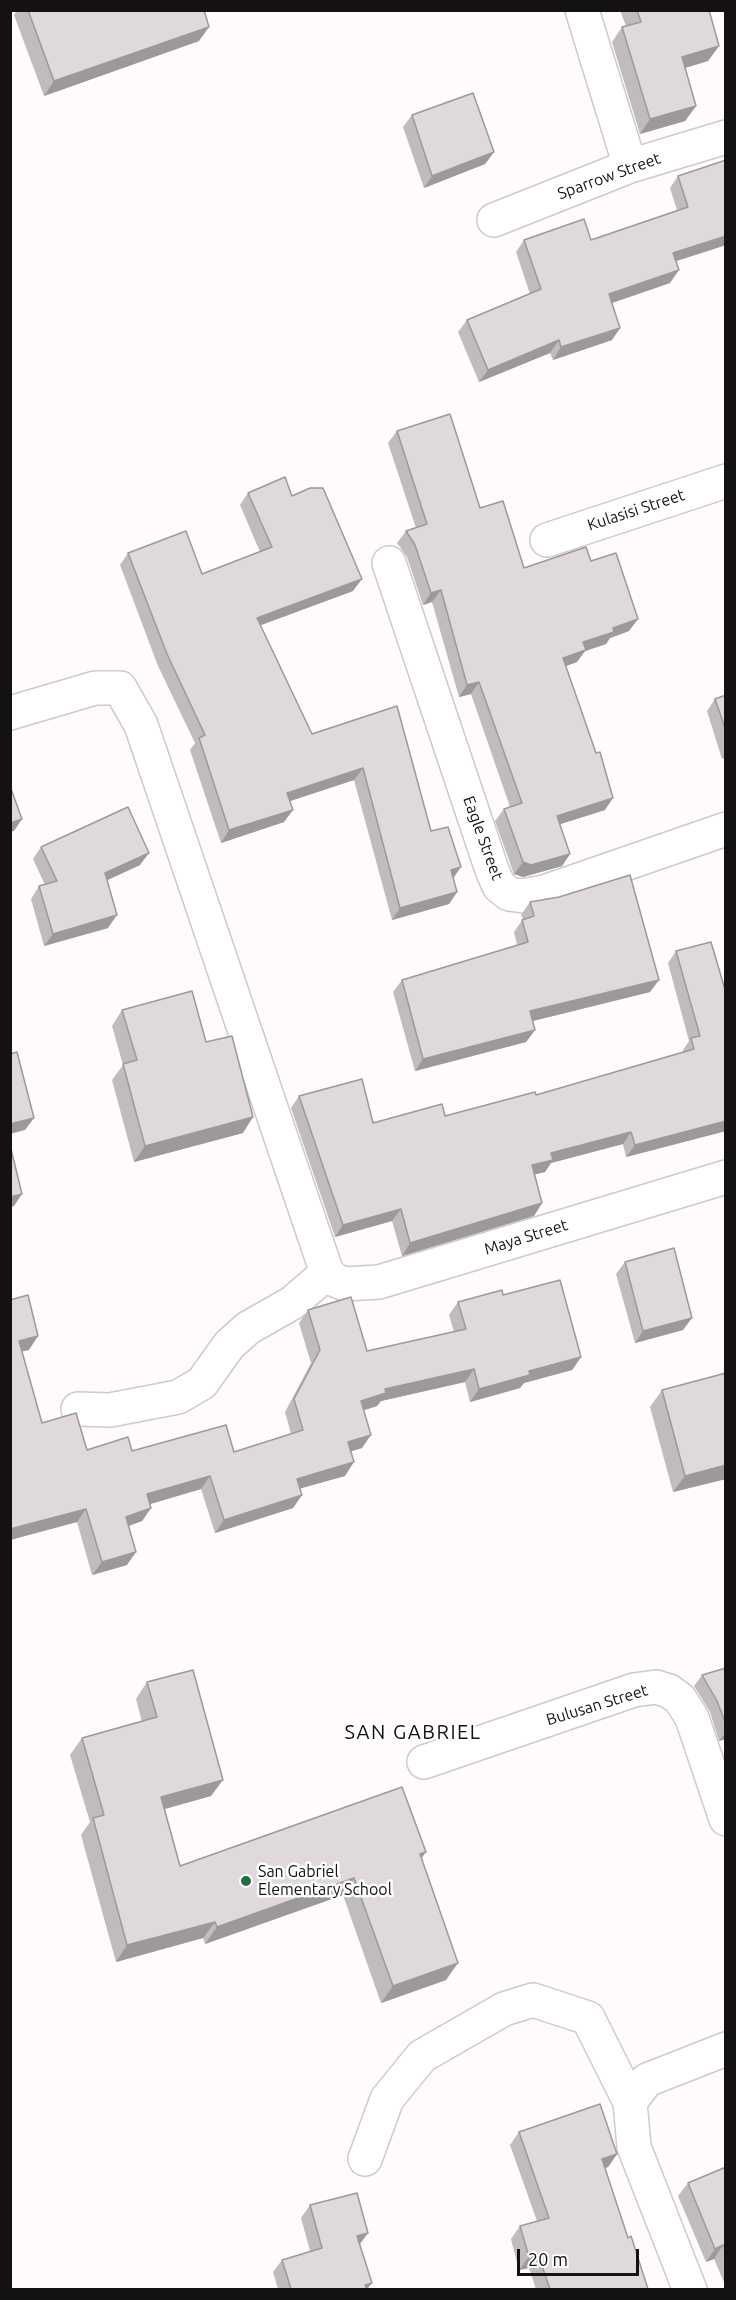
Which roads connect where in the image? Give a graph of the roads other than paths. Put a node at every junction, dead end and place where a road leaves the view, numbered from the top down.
1 (582, 10) edge
2 (726, 137) edge
3 (630, 166) junction
4 (494, 220) dead end
5 (726, 481) edge
6 (547, 540) dead end
7 (389, 563) dead end
8 (10, 713) edge
9 (726, 829) edge
10 (726, 1177) edge
11 (327, 1273) junction
12 (78, 1409) dead end
13 (424, 1762) dead end
14 (726, 1819) edge
15 (726, 2049) edge
16 (630, 2102) junction
17 (365, 2159) dead end
18 (690, 2289) edge

1 - 3 street
2 - 3 street, Sparrow Street
3 - 4 street, Sparrow Street
5 - 6 street, Kulasisi Street
7 - 9 street, Eagle Street
8 - 11 street
10 - 11 street, Maya Street
11 - 12 street
13 - 14 street, Bulusan Street
15 - 16 street
16 - 17 street
16 - 18 street

